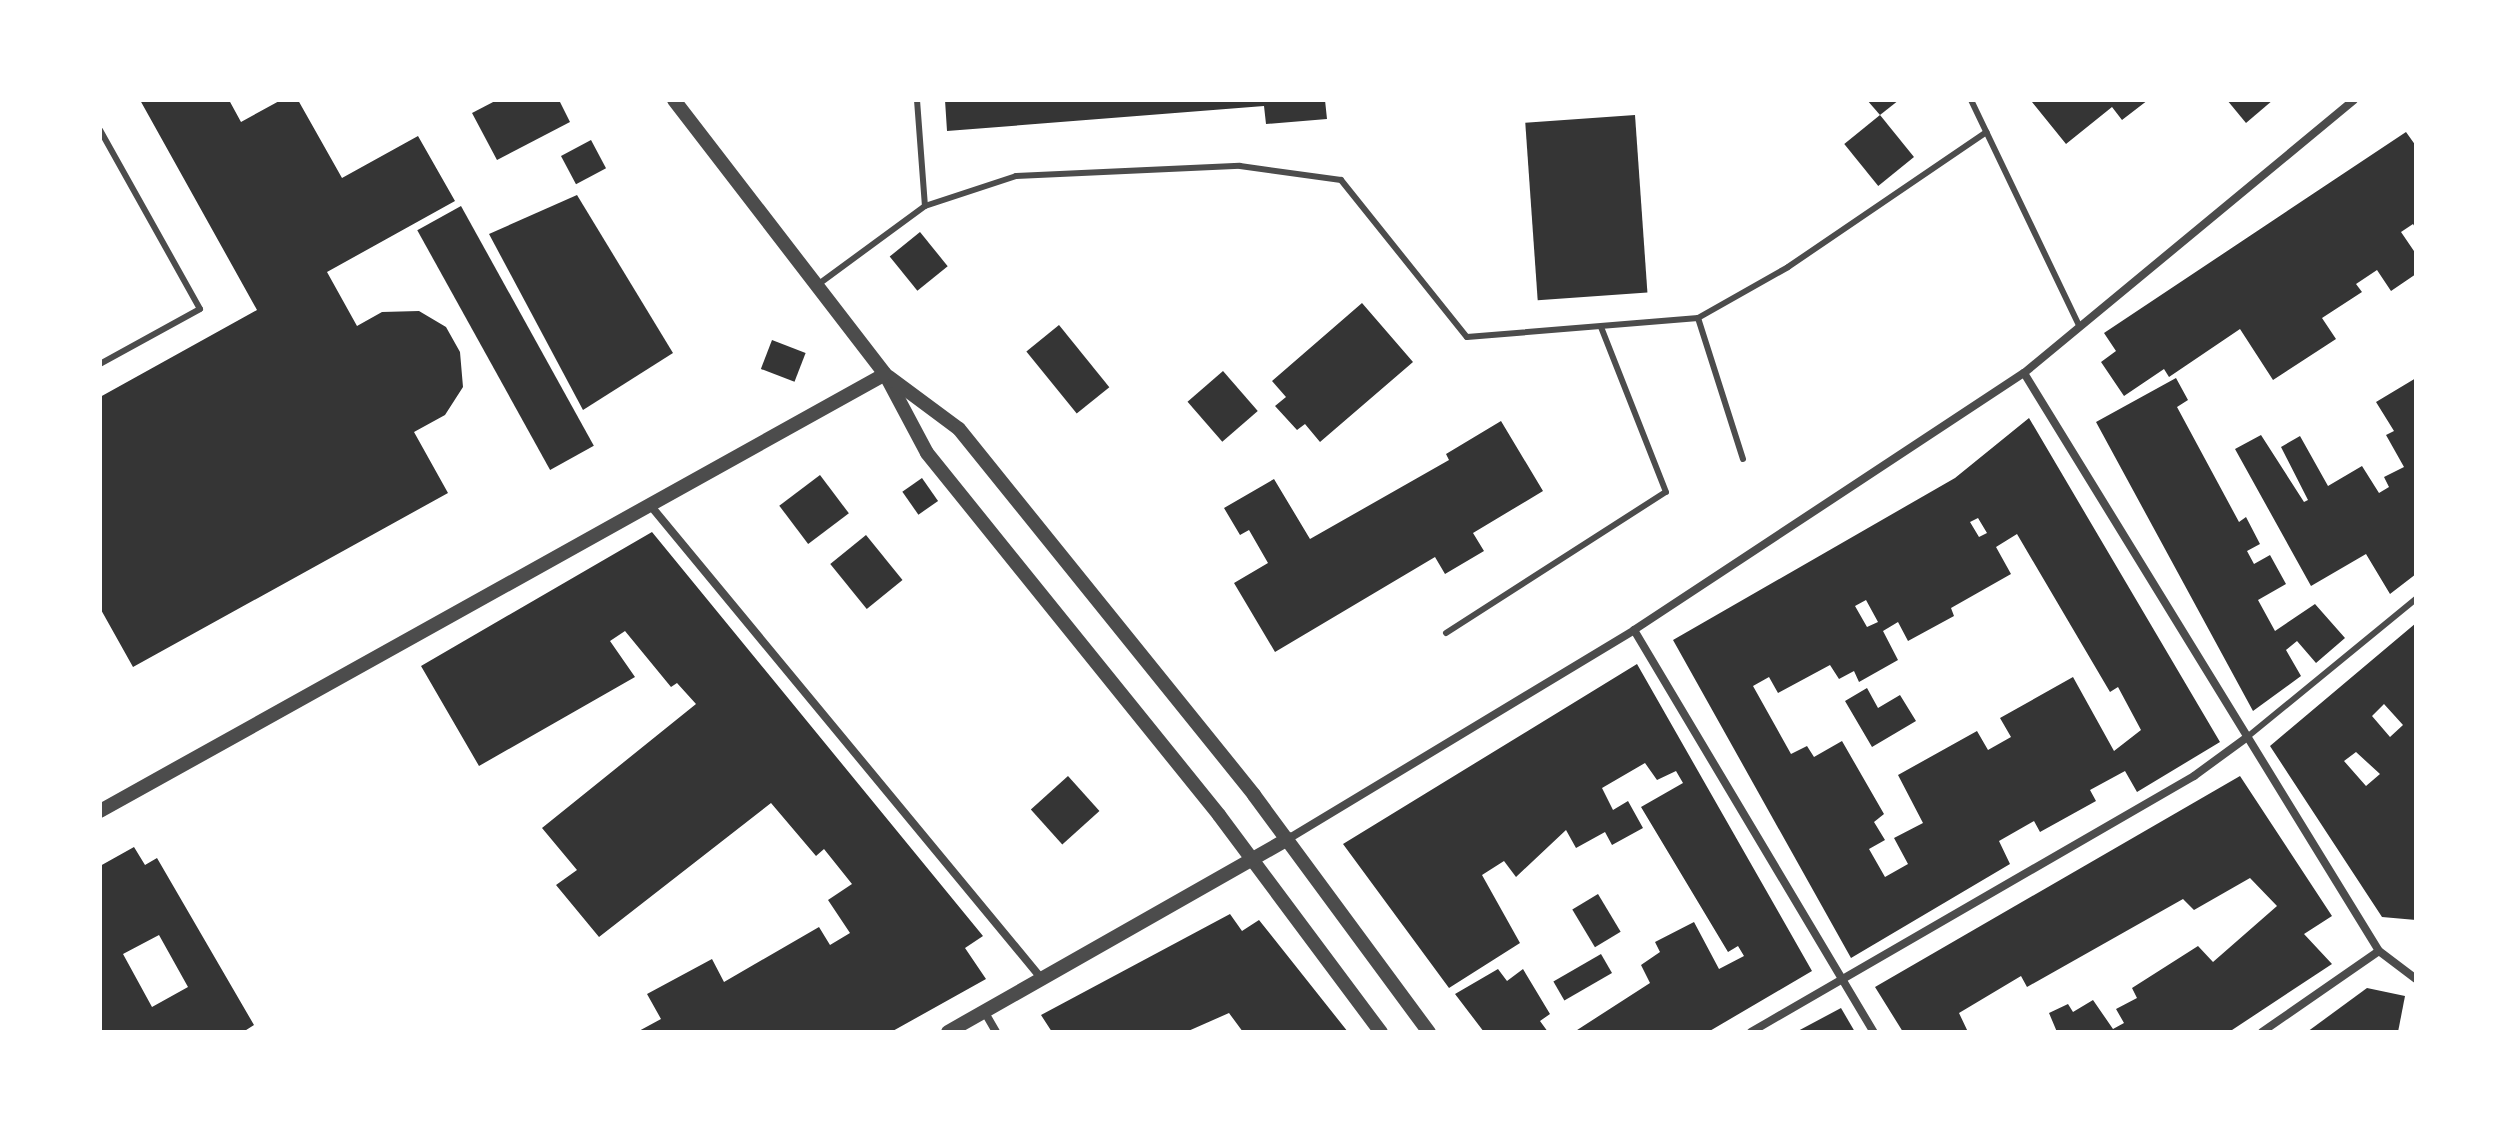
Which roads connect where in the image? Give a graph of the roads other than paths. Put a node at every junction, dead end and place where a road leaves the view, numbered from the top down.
1 (674, 100) edge
2 (917, 100) edge
3 (1971, 100) edge
4 (2354, 100) edge
5 (100, 130) edge
6 (1987, 132) junction
7 (925, 206) junction
8 (816, 286) junction
9 (1698, 318) junction
10 (1601, 327) junction
11 (2082, 330) junction
12 (100, 364) edge
13 (2024, 373) junction
14 (885, 374) junction
15 (1743, 459) dead end
16 (650, 505) junction
17 (2416, 599) edge
18 (1634, 630) junction
19 (1446, 633) dead end
20 (2246, 738) junction
21 (100, 811) edge
22 (1288, 839) junction
23 (1252, 859) junction
24 (2379, 951) junction
25 (1042, 979) junction
26 (2416, 979) edge
27 (1842, 982) junction
28 (984, 1011) junction
29 (948, 1032) edge
30 (996, 1032) edge
31 (1381, 1032) edge
32 (1429, 1032) edge
33 (1751, 1032) edge
34 (1874, 1032) edge
35 (2262, 1032) edge

1 - 8 street
2 - 7 lane
3 - 6 lane
4 - 11 street
5 - 12 lane
6 - 9 lane
6 - 11 lane
7 - 8 lane
7 - 10 lane
8 - 14 street
9 - 10 lane
9 - 15 lane
10 - 19 lane
11 - 13 street
13 - 18 street
13 - 20 street
14 - 16 street
14 - 22 street
14 - 23 street
16 - 21 street
16 - 25 street
17 - 20 lane
18 - 22 street
18 - 27 street
20 - 24 street
20 - 27 street
22 - 23 street
22 - 32 street
23 - 25 street
23 - 31 street
24 - 26 street
24 - 35 street
25 - 28 street
27 - 33 street
27 - 34 street
28 - 29 street
28 - 30 street

